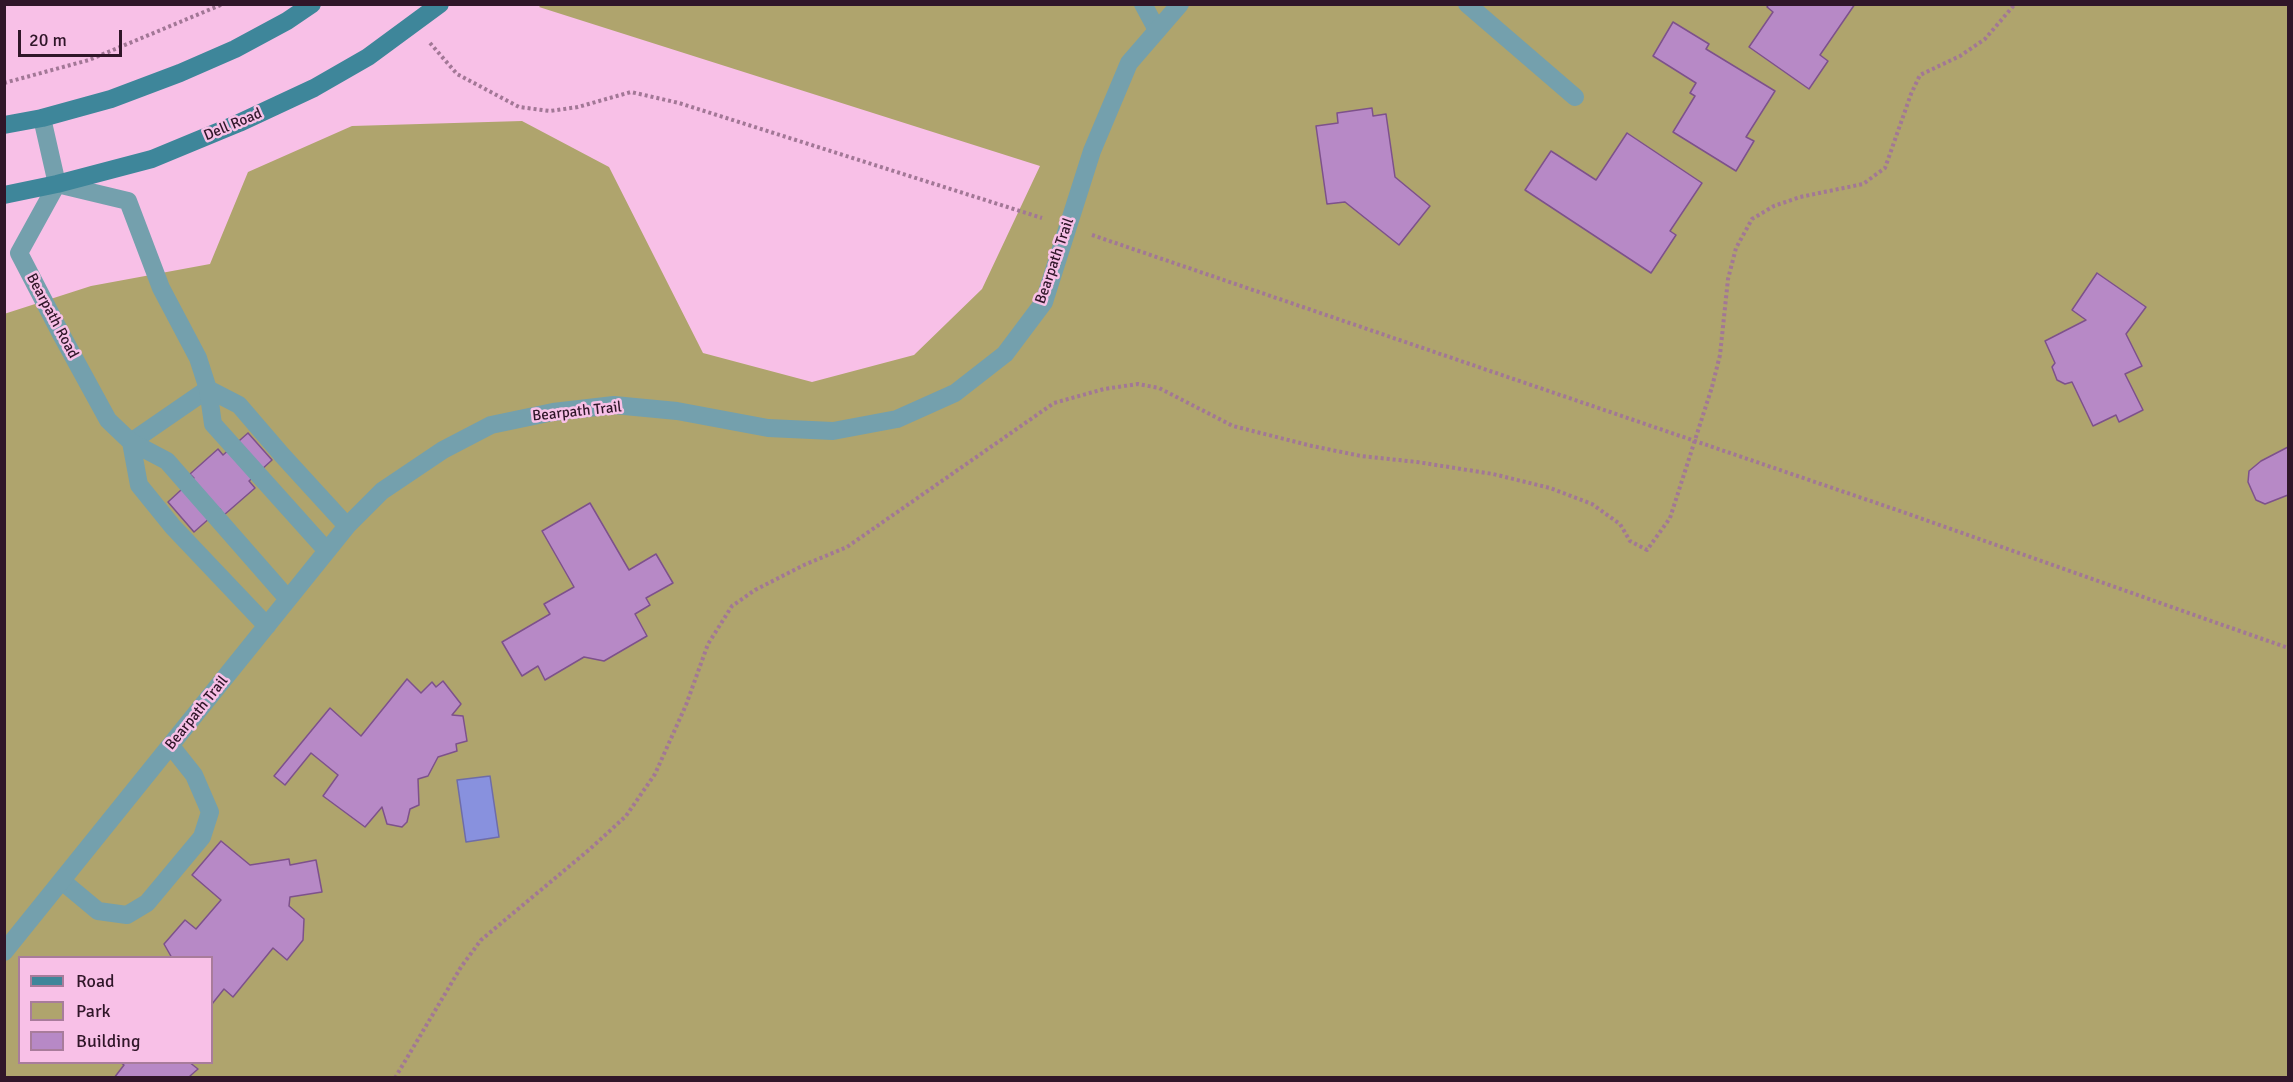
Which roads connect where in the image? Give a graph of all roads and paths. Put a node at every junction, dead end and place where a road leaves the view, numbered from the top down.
1 (223, 4) edge
2 (312, 4) edge
3 (440, 4) edge
4 (1143, 4) edge
5 (1180, 4) edge
6 (1467, 4) edge
7 (2015, 4) edge
8 (1157, 30) junction
9 (444, 58) dead end
10 (4, 83) edge
11 (1575, 97) dead end
12 (42, 117) junction
13 (4, 125) edge
14 (57, 184) junction
15 (4, 195) edge
16 (1068, 227) junction
17 (208, 389) junction
18 (131, 442) junction
19 (347, 526) junction
20 (327, 551) junction
21 (288, 599) junction
22 (267, 626) junction
23 (2289, 648) edge
24 (171, 746) junction
25 (62, 881) junction
26 (4, 952) edge
27 (395, 1077) edge

1 - 10 path
2 - 12 main road
3 - 14 main road, Dell Road
4 - 8 street
5 - 8 street, Bearpath Trail
6 - 11 street
7 - 27 path, bridge
8 - 16 street, Bearpath Trail
9 - 16 path
12 - 13 main road
12 - 14 street
14 - 15 main road, Dell Road
14 - 17 street
14 - 18 street, Bearpath Road
16 - 19 street, Bearpath Trail
16 - 23 path
17 - 18 street
17 - 19 street
17 - 20 street
18 - 21 street, Bearpath Road
18 - 22 street
19 - 20 street, Bearpath Trail
20 - 21 street, Bearpath Trail
21 - 22 street, Bearpath Trail
22 - 24 street, Bearpath Trail
24 - 25 street, Bearpath Trail
24 - 25 street
25 - 26 street, Bearpath Trail

